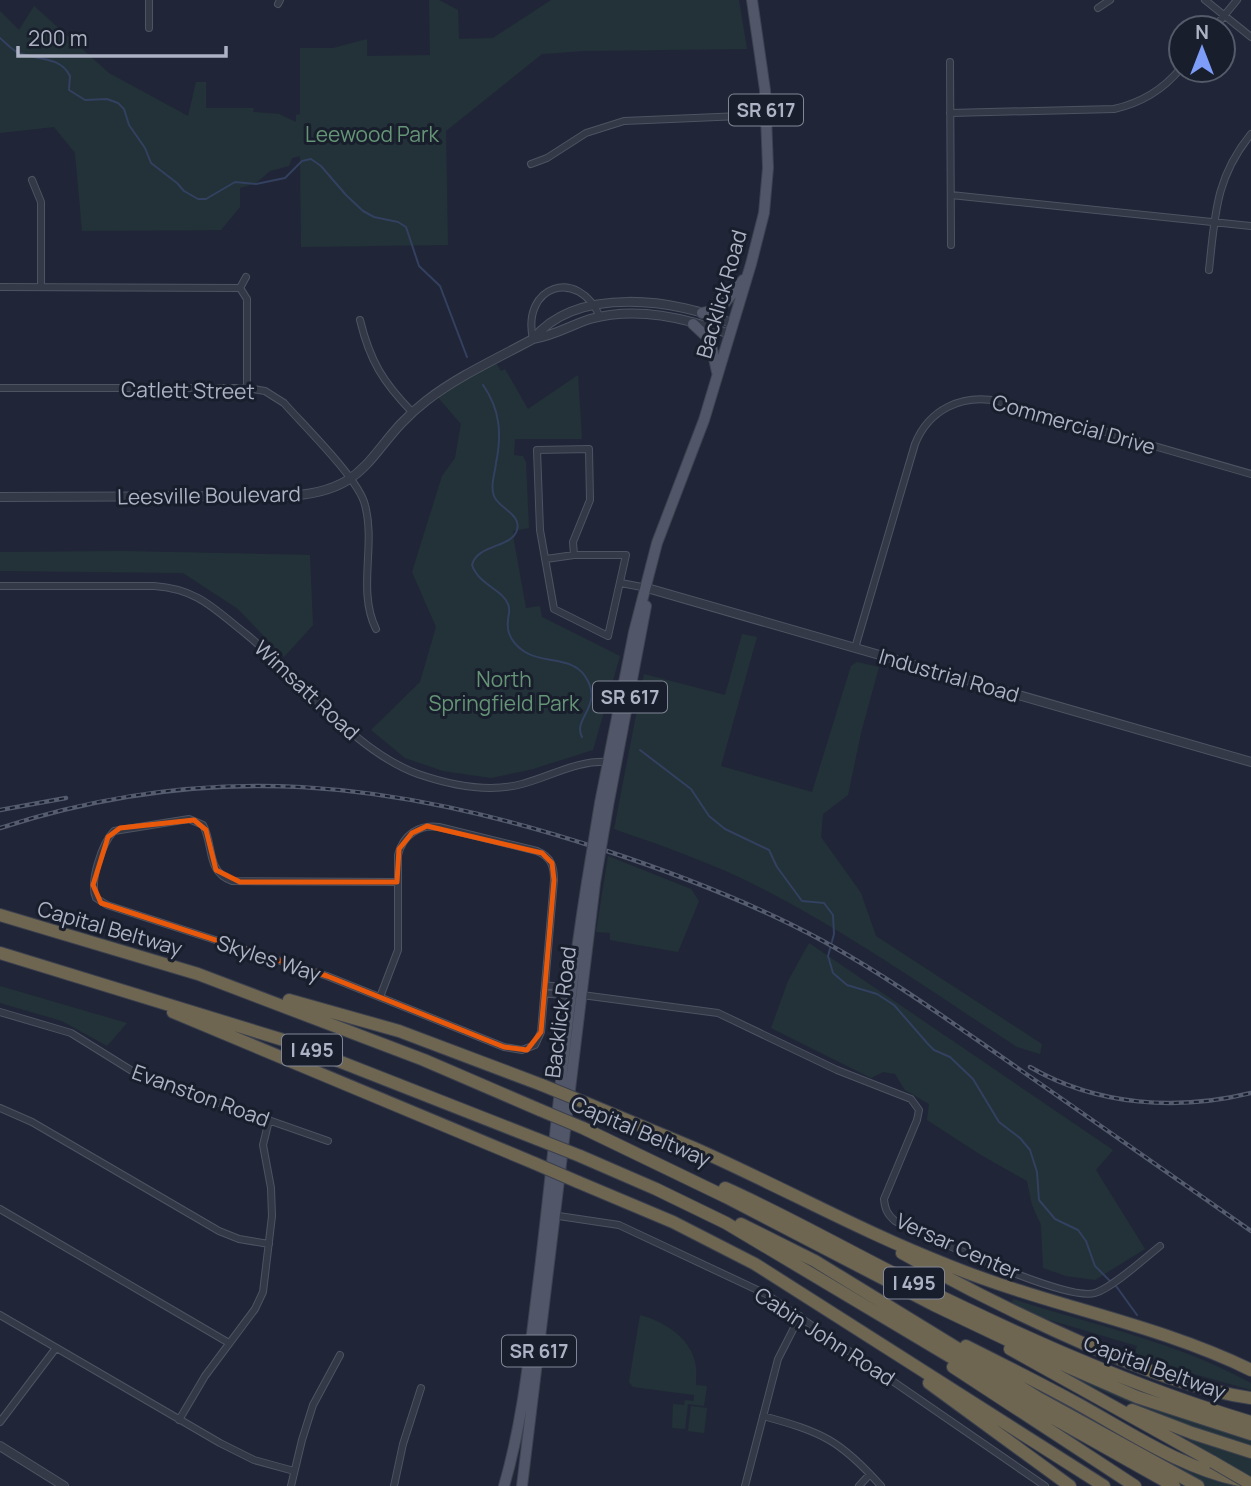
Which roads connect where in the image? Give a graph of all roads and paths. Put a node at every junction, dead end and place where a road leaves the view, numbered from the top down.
1 (149, 0) edge
2 (752, 0) edge
3 (1110, 0) edge
4 (1205, 0) edge
5 (1237, 0) edge
6 (1098, 8) dead end
7 (1222, 14) edge
8 (1226, 14) edge
9 (1237, 26) edge
10 (149, 28) dead end
11 (1251, 37) edge
12 (950, 62) dead end
13 (1167, 81) edge
14 (950, 113) junction
15 (766, 115) junction
16 (1251, 134) edge
17 (531, 164) dead end
18 (32, 180) dead end
19 (951, 195) junction
20 (1215, 222) junction
21 (1251, 226) edge
22 (951, 245) dead end
23 (1209, 270) dead end
24 (747, 275) junction
25 (246, 277) dead end
26 (41, 286) junction
27 (0, 287) edge
28 (240, 288) junction
29 (595, 305) junction
30 (702, 313) junction
31 (600, 317) junction
32 (360, 320) dead end
33 (693, 324) junction
34 (731, 329) junction
35 (533, 339) junction
36 (717, 378) junction
37 (0, 388) edge
38 (247, 388) junction
39 (412, 412) junction
40 (1251, 474) edge
41 (351, 479) junction
42 (0, 497) edge
43 (574, 555) junction
44 (545, 559) junction
45 (621, 583) junction
46 (0, 586) edge
47 (647, 588) junction
48 (376, 629) dead end
49 (855, 648) junction
50 (612, 762) junction
51 (1251, 762) edge
52 (397, 882) junction
53 (591, 882) junction
54 (0, 915) edge
55 (0, 953) edge
56 (198, 974) junction
57 (81, 977) junction
58 (545, 985) junction
59 (570, 992) junction
60 (544, 993) junction
61 (582, 995) junction
62 (380, 998) junction
63 (0, 1012) edge
64 (0, 1108) edge
65 (269, 1120) junction
66 (583, 1128) junction
67 (328, 1141) dead end
68 (0, 1209) edge
69 (551, 1215) junction
70 (840, 1219) junction
71 (269, 1244) junction
72 (1160, 1247) dead end
73 (934, 1305) junction
74 (889, 1313) junction
75 (836, 1314) junction
76 (0, 1315) edge
77 (800, 1316) junction
78 (229, 1343) junction
79 (56, 1348) junction
80 (340, 1355) dead end
81 (1251, 1370) edge
82 (1068, 1382) junction
83 (421, 1388) dead end
84 (1251, 1398) edge
85 (763, 1416) junction
86 (179, 1420) junction
87 (0, 1422) edge
88 (1251, 1422) edge
89 (1251, 1434) edge
90 (0, 1446) edge
91 (1251, 1452) edge
92 (294, 1471) junction
93 (870, 1474) junction
94 (1179, 1483) edge
95 (1251, 1483) edge
96 (64, 1486) edge
97 (291, 1486) edge
98 (394, 1486) edge
99 (504, 1486) edge
100 (522, 1486) edge
101 (745, 1486) edge
102 (859, 1486) edge
103 (881, 1486) edge
104 (1045, 1486) edge
105 (1070, 1486) edge
106 (1104, 1486) edge
107 (1135, 1486) edge
108 (1198, 1486) edge

1 - 10 street
2 - 15 main road, Backlick Road / SR 617
3 - 6 street
4 - 7 street
5 - 8 street
9 - 11 street
12 - 14 street
13 - 14 street
14 - 19 street
15 - 17 street
15 - 24 main road, Backlick Road / SR 617
16 - 20 street
18 - 26 street
19 - 20 street
19 - 22 street
20 - 21 street
20 - 23 street
24 - 30 main road
24 - 34 main road, Backlick Road / SR 617
25 - 28 street
26 - 27 street
26 - 28 street
28 - 38 street
29 - 30 street, Leesville Boulevard
29 - 31 street
29 - 35 street, Leesville Boulevard
29 - 35 street
30 - 34 street, Leesville Boulevard
31 - 33 street, Leesville Boulevard
31 - 35 street, Leesville Boulevard
32 - 39 street
33 - 34 street, Leesville Boulevard
33 - 36 main road
34 - 36 main road, Backlick Road / SR 617
35 - 39 street, Leesville Boulevard
36 - 47 main road, Backlick Road / SR 617
37 - 38 street, Catlett Street
38 - 41 street, Catlett Street
39 - 41 street, Leesville Boulevard
40 - 49 street, Commercial Drive
41 - 42 street, Leesville Boulevard
41 - 48 street, Catlett Street
43 - 44 street
43 - 44 street
43 - 45 street
44 - 45 street
45 - 47 street
46 - 50 street, Wimsatt Road
47 - 49 street, Industrial Road
47 - 50 main road, Backlick Road / SR 617
49 - 51 street, Industrial Road
50 - 53 main road, Backlick Road / SR 617, bridge
52 - 58 street
52 - 62 street
52 - 62 street, Skyles Way
53 - 59 main road, Backlick Road / SR 617
53 - 61 main road, Backlick Road / SR 617
54 - 56 highway, Capital Beltway / I 495
55 - 57 highway, I 495
56 - 66 highway, Capital Beltway / I 495, bridge
56 - 70 highway, bridge
57 - 74 highway, I 495, bridge
57 - 75 highway, bridge
58 - 59 street
58 - 60 street
59 - 60 street
59 - 61 street
59 - 69 main road, Backlick Road / SR 617
60 - 62 street, Skyles Way
61 - 69 main road, Backlick Road / SR 617
61 - 72 street, Versar Center
63 - 65 street, Evanston Road
64 - 71 street
65 - 67 street, Evanston Road
65 - 71 street
66 - 73 highway
66 - 88 highway, Capital Beltway / I 495
68 - 78 street
69 - 77 street, Cabin John Road
69 - 99 main road, Backlick Road
69 - 100 main road, Backlick Road / SR 617
70 - 81 highway
70 - 84 highway
71 - 78 street
73 - 82 highway
73 - 89 highway
74 - 94 highway, I 495
74 - 95 highway
74 - 107 highway
75 - 105 highway
75 - 106 highway
76 - 79 street
77 - 85 street
77 - 104 street, Cabin John Road
78 - 86 street
79 - 86 street
79 - 87 street
80 - 92 street
82 - 91 highway
82 - 95 highway, bridge
83 - 98 street
85 - 93 street
85 - 101 street
86 - 92 street
90 - 96 street
92 - 97 street
93 - 102 street
93 - 103 street
94 - 108 highway

